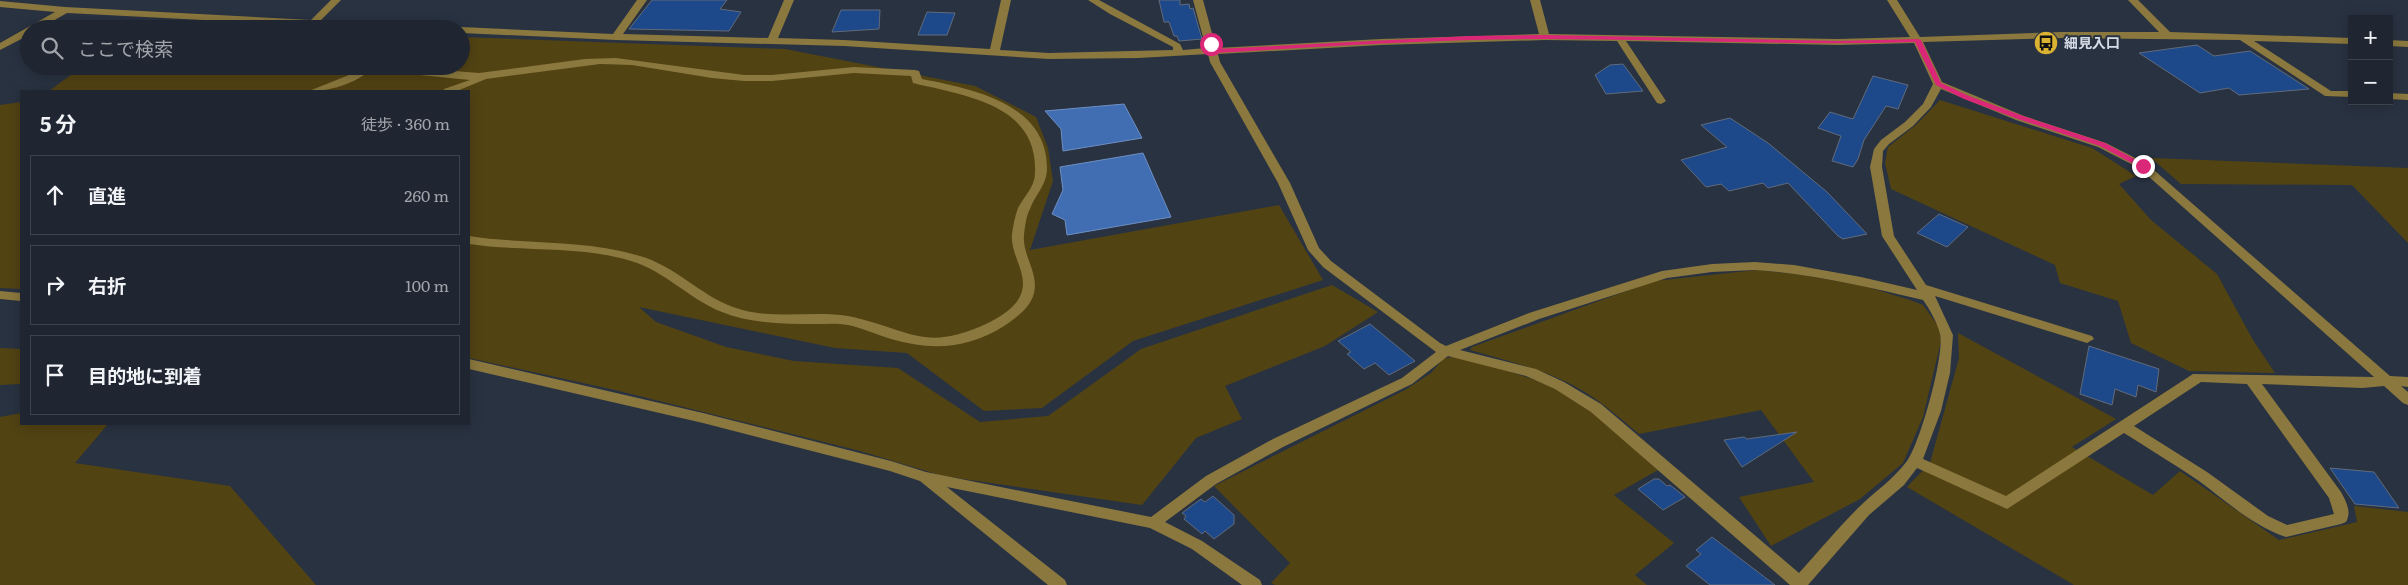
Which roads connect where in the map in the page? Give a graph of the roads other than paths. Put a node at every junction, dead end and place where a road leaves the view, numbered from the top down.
1 (336, 0) edge
2 (642, 0) edge
3 (789, 0) edge
4 (1006, 0) edge
5 (1093, 0) edge
6 (1198, 0) edge
7 (1534, 0) edge
8 (1892, 0) edge
9 (2133, 0) edge
10 (0, 4) edge
11 (65, 10) junction
12 (48, 20) edge
13 (256, 20) edge
14 (316, 20) edge
15 (470, 30) edge
16 (2167, 35) junction
17 (20, 36) edge
18 (616, 37) junction
19 (1545, 37) junction
20 (2242, 37) junction
21 (1620, 39) junction
22 (772, 40) junction
23 (1918, 40) junction
24 (2348, 41) edge
25 (2393, 43) edge
26 (2408, 44) edge
27 (0, 47) edge
28 (1213, 51) junction
29 (1178, 53) junction
30 (994, 54) junction
31 (355, 75) edge
32 (443, 75) edge
33 (491, 76) junction
34 (1938, 84) junction
35 (317, 90) edge
36 (451, 90) edge
37 (2348, 94) edge
38 (2393, 96) edge
39 (2408, 97) edge
40 (1661, 101) dead end
41 (470, 240) edge
42 (1926, 292) junction
43 (0, 295) edge
44 (20, 297) edge
45 (2087, 339) dead end
46 (1446, 352) junction
47 (470, 364) edge
48 (2252, 380) junction
49 (2386, 381) junction
50 (2408, 382) edge
51 (2408, 400) edge
52 (2124, 426) junction
53 (1915, 461) junction
54 (925, 477) junction
55 (1153, 524) junction
56 (1799, 583) edge
57 (1058, 585) edge
58 (1254, 585) edge

1 - 14 street
2 - 18 street
3 - 22 street
4 - 30 street
5 - 29 street
6 - 28 street
7 - 19 street
8 - 23 street
9 - 16 street
10 - 11 street
11 - 12 street
11 - 13 street
15 - 18 street
16 - 20 street
16 - 23 street
17 - 27 street
18 - 22 street
19 - 21 street
19 - 28 street
20 - 24 street
20 - 37 street
21 - 23 street
21 - 40 street
22 - 30 street
23 - 34 street
25 - 26 street
28 - 29 street
28 - 46 street
29 - 30 street
31 - 35 street
32 - 33 street
33 - 36 street
33 - 41 street
34 - 42 street
34 - 49 street
38 - 39 street
42 - 45 street
42 - 46 street
42 - 53 street
43 - 44 street
46 - 55 street
46 - 56 street
47 - 54 street
48 - 49 street
48 - 52 street
48 - 52 street
49 - 50 street
49 - 51 street
52 - 53 street
53 - 56 street
54 - 55 street
54 - 57 street
55 - 58 street

